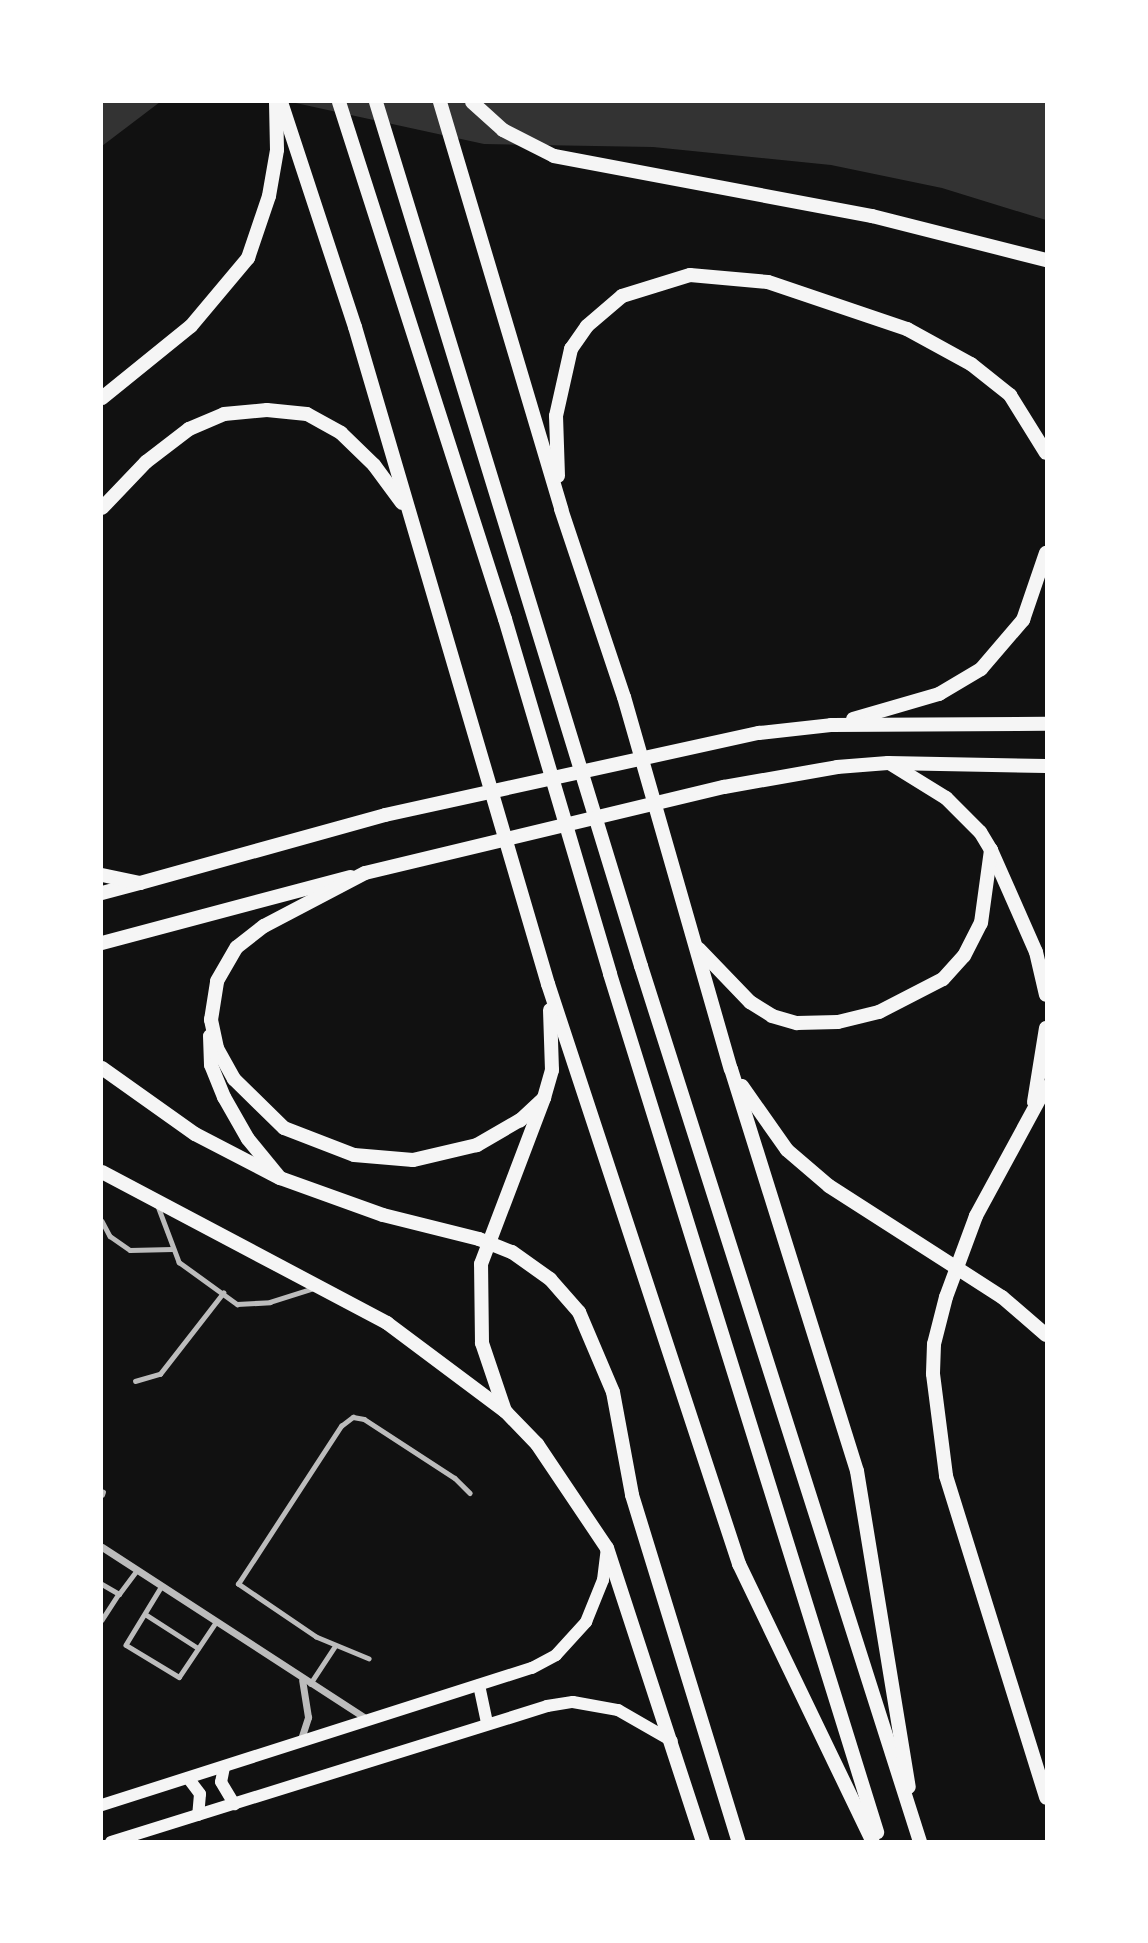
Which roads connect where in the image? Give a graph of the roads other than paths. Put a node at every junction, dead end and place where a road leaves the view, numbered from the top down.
1 (279, 102) edge
2 (340, 102) edge
3 (376, 102) edge
4 (440, 102) edge
5 (472, 102) edge
6 (1046, 260) edge
7 (102, 398) edge
8 (1046, 453) edge
9 (102, 508) edge
10 (561, 509) junction
11 (408, 512) junction
12 (1046, 553) edge
13 (1046, 724) edge
14 (831, 725) junction
15 (888, 763) junction
16 (1046, 766) edge
17 (991, 850) junction
18 (365, 873) junction
19 (102, 875) edge
20 (140, 883) junction
21 (102, 893) edge
22 (102, 943) edge
23 (699, 949) junction
24 (548, 985) junction
25 (1046, 995) edge
26 (211, 1020) junction
27 (1046, 1028) edge
28 (102, 1068) edge
29 (731, 1069) junction
30 (1046, 1087) edge
31 (544, 1098) junction
32 (1032, 1112) junction
33 (102, 1172) edge
34 (280, 1178) junction
35 (157, 1202) junction
36 (102, 1221) edge
37 (172, 1249) junction
38 (319, 1287) junction
39 (223, 1293) junction
40 (1046, 1335) edge
41 (135, 1381) dead end
42 (506, 1412) junction
43 (470, 1493) dead end
44 (102, 1547) edge
45 (607, 1548) junction
46 (137, 1570) junction
47 (102, 1584) edge
48 (162, 1587) junction
49 (119, 1594) junction
50 (145, 1614) junction
51 (102, 1620) edge
52 (216, 1622) junction
53 (335, 1646) junction
54 (198, 1648) junction
55 (369, 1659) dead end
56 (302, 1679) junction
57 (310, 1685) junction
58 (479, 1685) junction
59 (367, 1719) junction
60 (487, 1723) junction
61 (301, 1739) junction
62 (674, 1743) junction
63 (224, 1767) junction
64 (188, 1778) junction
65 (1046, 1798) edge
66 (234, 1804) junction
67 (102, 1805) edge
68 (198, 1815) junction
69 (915, 1826) junction
70 (111, 1842) edge
71 (704, 1842) edge
72 (738, 1842) edge
73 (873, 1842) edge
74 (880, 1842) edge
75 (920, 1842) edge

1 - 7 main road
1 - 11 main road
2 - 74 main road
3 - 69 main road
4 - 10 main road
5 - 6 main road
8 - 10 main road
9 - 11 main road
10 - 23 main road
11 - 24 main road
12 - 14 main road
13 - 14 main road
14 - 20 main road
15 - 16 main road
15 - 17 main road
15 - 18 main road
17 - 23 main road
17 - 25 main road
18 - 22 main road
18 - 26 main road
19 - 20 main road
20 - 21 main road
23 - 29 main road
24 - 31 main road
24 - 73 main road
26 - 31 main road
26 - 34 main road
27 - 32 main road
28 - 34 main road
29 - 40 main road
29 - 69 main road
30 - 32 main road
31 - 42 main road
32 - 65 main road
33 - 35 main road
34 - 72 main road
35 - 37 lane
35 - 38 main road
36 - 37 lane
37 - 39 lane
38 - 39 lane
38 - 42 main road
39 - 41 lane
42 - 45 main road
43 - 53 lane
44 - 46 street
45 - 58 main road
45 - 62 main road
46 - 48 street
46 - 49 lane
47 - 49 lane
48 - 50 lane
48 - 52 street
49 - 51 lane
50 - 54 lane
50 - 54 lane
52 - 54 lane
52 - 56 street
53 - 55 lane
53 - 57 lane
56 - 57 street
56 - 61 street
57 - 59 street
58 - 59 main road
58 - 60 main road
59 - 61 main road
60 - 62 main road
60 - 66 main road
61 - 63 main road
62 - 71 main road
63 - 64 main road
63 - 66 main road
64 - 67 main road
64 - 68 main road
66 - 68 main road
68 - 70 main road
69 - 75 main road

